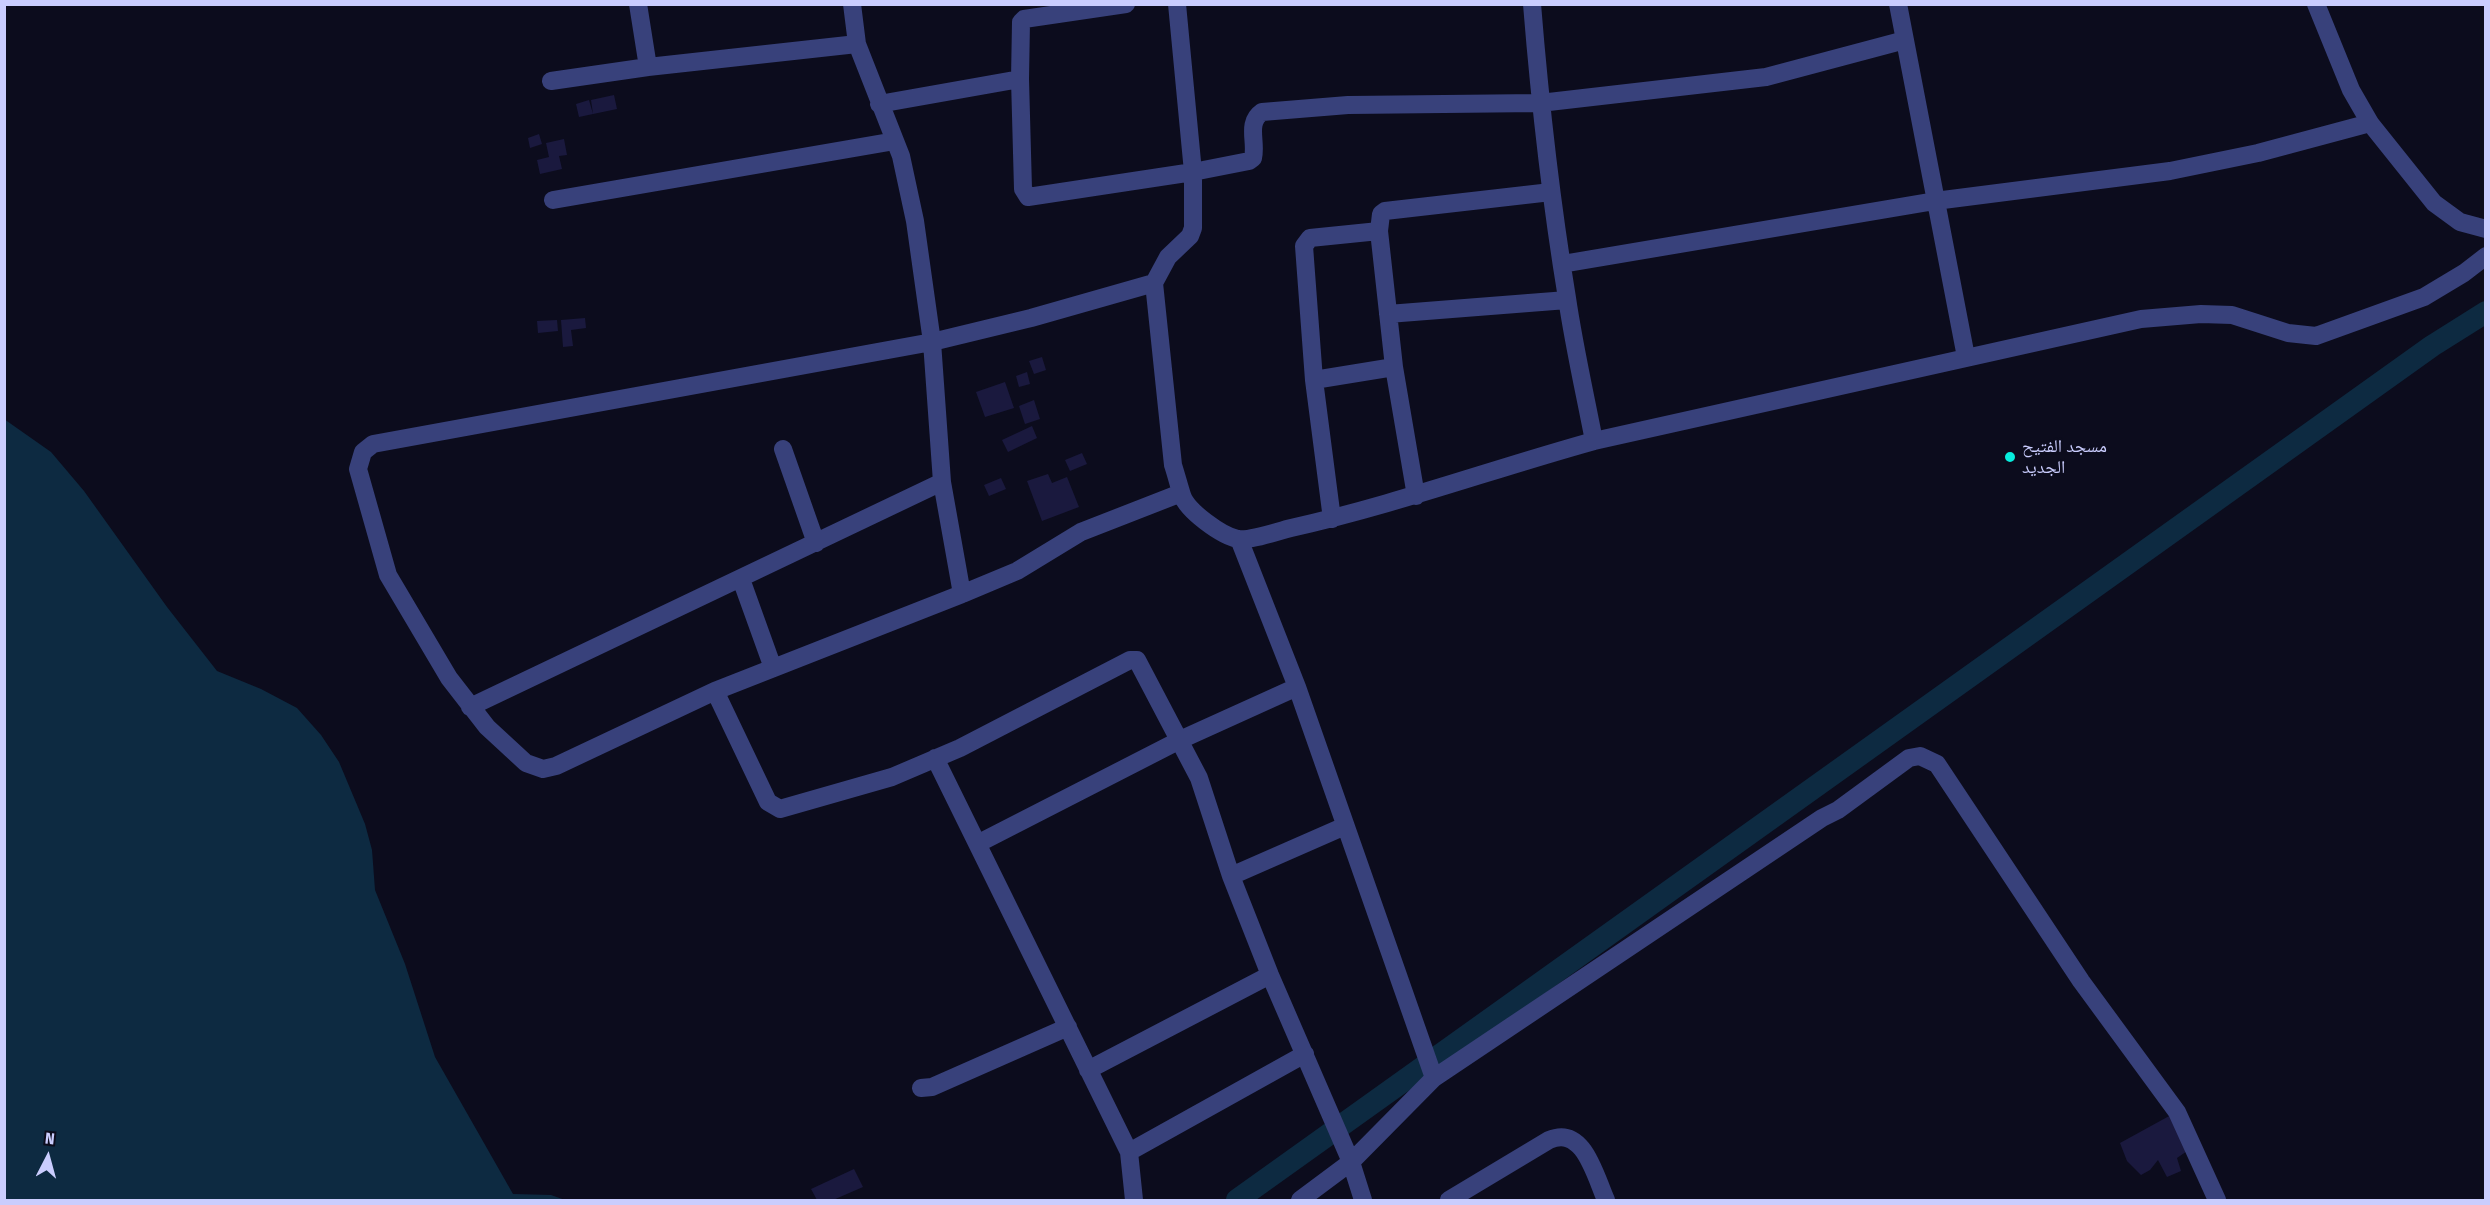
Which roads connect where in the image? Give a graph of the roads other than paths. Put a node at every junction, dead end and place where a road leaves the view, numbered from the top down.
1 (638, 4) edge
2 (852, 4) edge
3 (1126, 4) edge
4 (1177, 4) edge
5 (1532, 4) edge
6 (1898, 4) edge
7 (2316, 4) edge
8 (1061, 8) edge
9 (1905, 40) junction
10 (857, 44) junction
11 (648, 67) junction
12 (1020, 79) junction
13 (551, 81) dead end
14 (1540, 103) junction
15 (879, 104) junction
16 (2370, 123) junction
17 (896, 141) junction
18 (1193, 172) junction
19 (1551, 192) junction
20 (553, 200) dead end
21 (1935, 201) junction
22 (2486, 229) edge
23 (1379, 231) junction
24 (2486, 256) edge
25 (1562, 264) junction
26 (1154, 283) junction
27 (1567, 300) junction
28 (1388, 314) junction
29 (932, 342) junction
30 (1966, 357) junction
31 (1394, 367) junction
32 (1314, 380) junction
33 (1594, 441) junction
34 (783, 449) dead end
35 (942, 482) junction
36 (1181, 493) junction
37 (1416, 496) junction
38 (1332, 519) junction
39 (1239, 539) junction
40 (816, 543) junction
41 (741, 579) junction
42 (962, 594) junction
43 (773, 668) junction
44 (1297, 687) junction
45 (715, 691) junction
46 (470, 707) junction
47 (1180, 740) junction
48 (935, 758) junction
49 (1346, 826) junction
50 (979, 843) junction
51 (1231, 876) junction
52 (1270, 975) junction
53 (1068, 1027) junction
54 (1305, 1054) junction
55 (1088, 1070) junction
56 (1434, 1078) junction
57 (921, 1088) dead end
58 (1129, 1152) junction
59 (1351, 1162) junction
60 (1134, 1200) edge
61 (1299, 1200) edge
62 (1364, 1200) edge
63 (1449, 1200) edge
64 (1606, 1200) edge
65 (2217, 1200) edge

1 - 11 street
2 - 10 street
3 - 8 street
4 - 18 street
5 - 14 street
6 - 9 street
7 - 16 street
8 - 12 street
9 - 14 street
9 - 21 street
10 - 11 street
10 - 15 street
11 - 13 street
12 - 15 street
12 - 18 street
14 - 18 street
14 - 19 street
15 - 17 street
16 - 21 street
16 - 22 street
17 - 20 street
17 - 29 street
18 - 26 street
19 - 23 street
19 - 25 street
21 - 25 street
21 - 30 street
23 - 28 street
23 - 32 street
24 - 30 street
25 - 27 street
26 - 29 street
26 - 36 street
27 - 28 street
27 - 33 street
28 - 31 street
29 - 35 street
29 - 46 street
30 - 33 street
31 - 32 street
31 - 37 street
32 - 38 street
33 - 37 street
34 - 40 street
35 - 40 street
35 - 42 street
36 - 39 street
36 - 42 street
37 - 38 street
38 - 39 street
39 - 44 street
40 - 41 street
41 - 43 street
41 - 46 street
42 - 43 street
43 - 45 street
44 - 47 street
44 - 49 street
45 - 46 street
45 - 48 street
47 - 48 street
47 - 50 street
47 - 51 street
48 - 50 street
49 - 51 street
49 - 56 street
50 - 53 street
51 - 52 street
52 - 54 street
52 - 55 street
53 - 55 street
53 - 57 street
54 - 58 street
54 - 59 street
55 - 58 street
56 - 59 street
56 - 65 street
58 - 60 street
59 - 61 street
59 - 62 street
63 - 64 street

